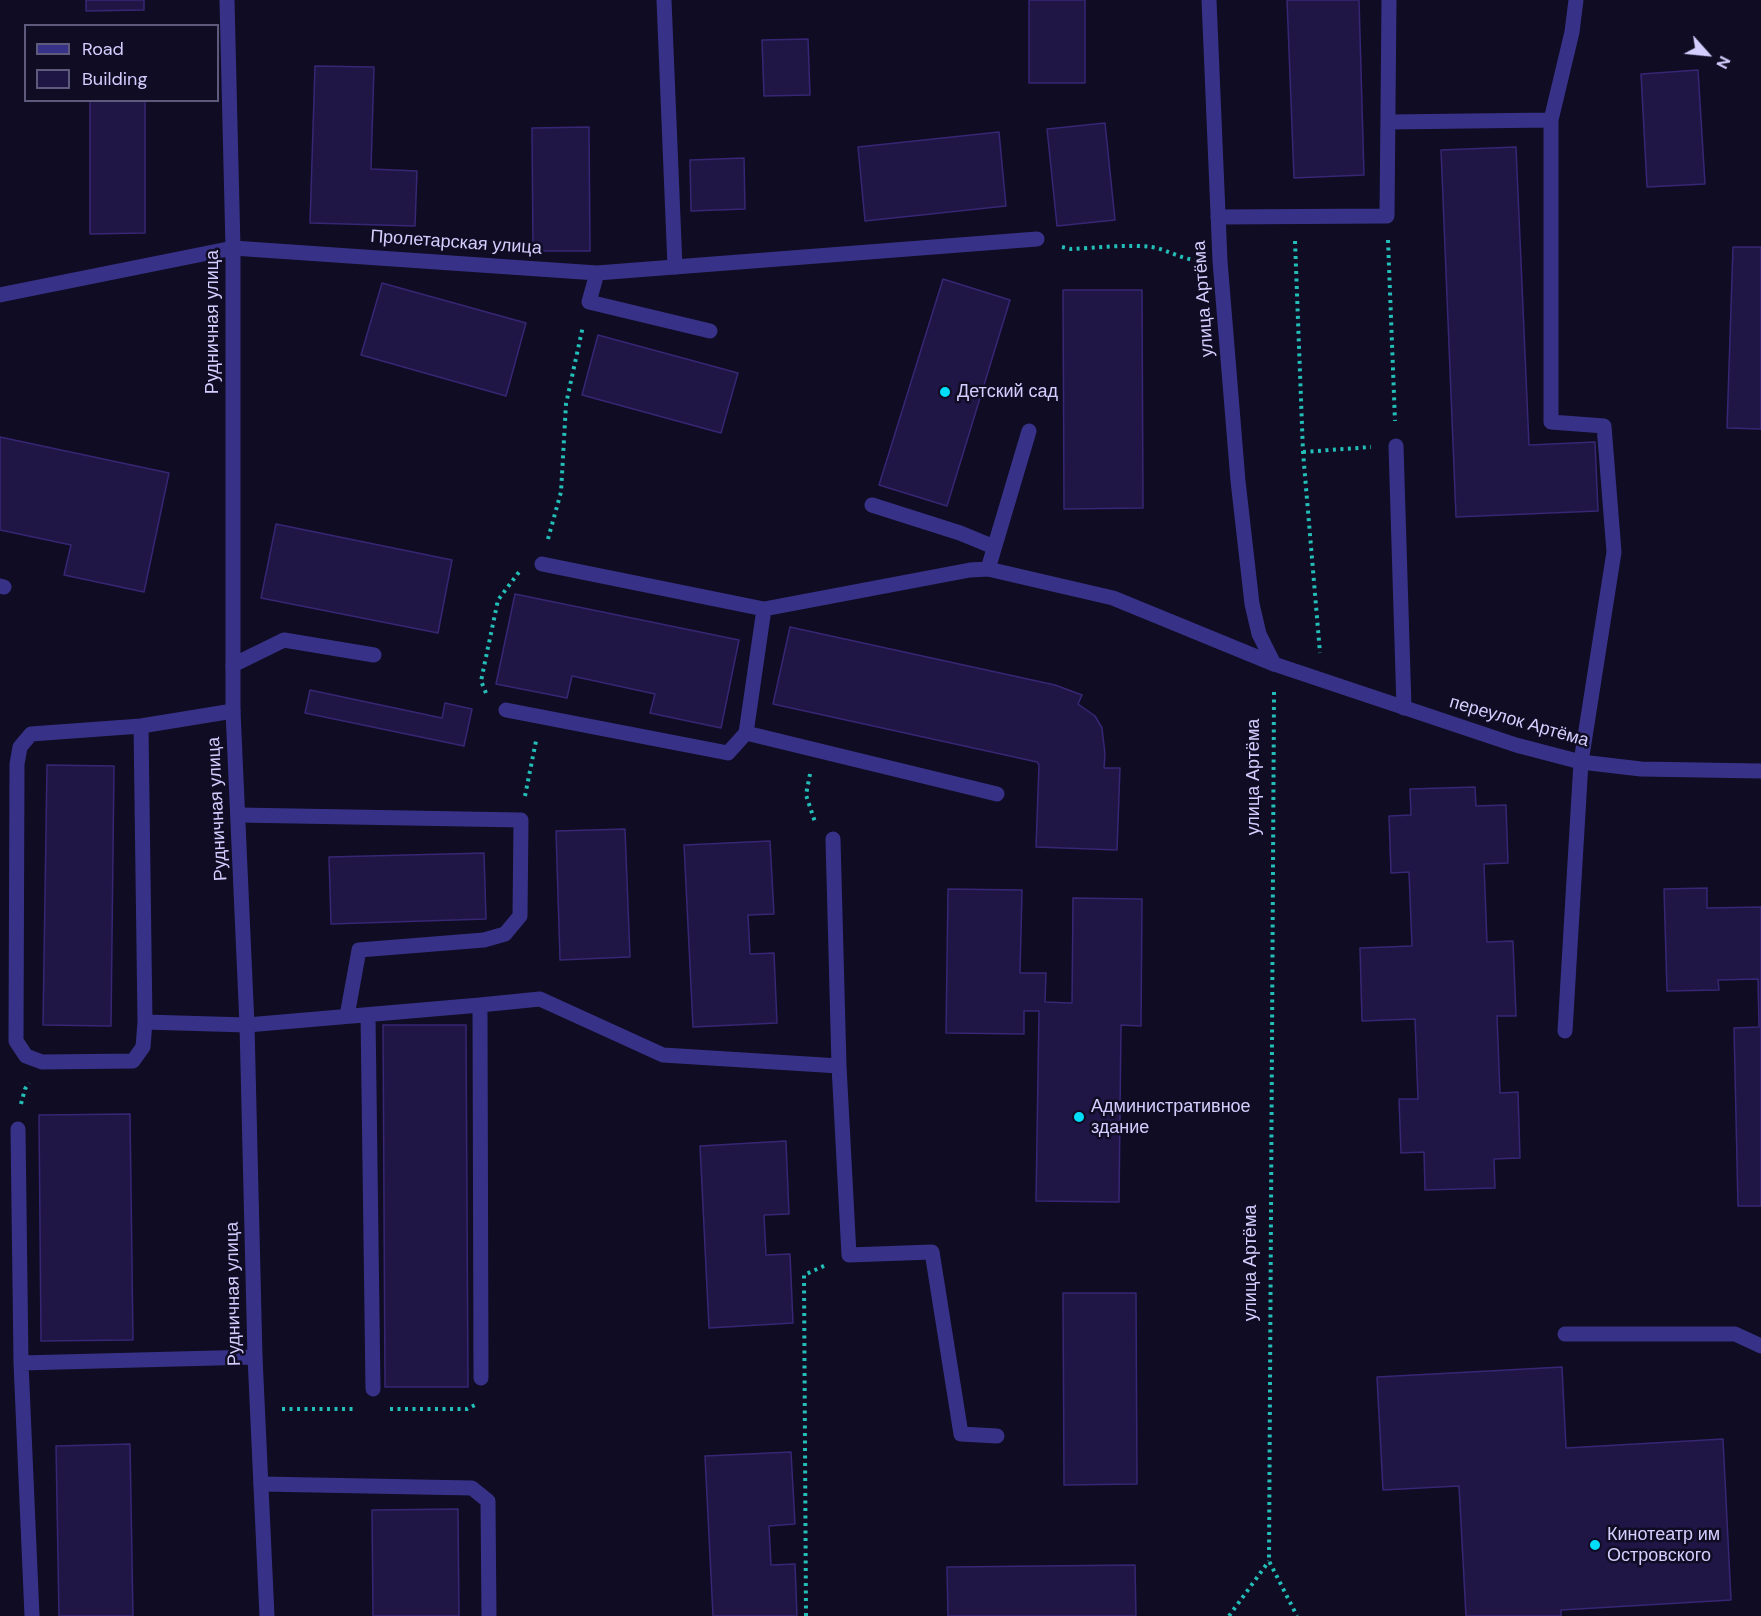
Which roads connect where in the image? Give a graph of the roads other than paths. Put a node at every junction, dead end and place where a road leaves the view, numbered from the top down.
1 (227, 0) edge
2 (664, 0) edge
3 (1209, 0) edge
4 (1389, 0) edge
5 (1576, 0) edge
6 (1551, 120) junction
7 (1388, 122) junction
8 (1218, 218) junction
9 (1037, 239) road end
10 (233, 248) junction
11 (675, 267) junction
12 (597, 273) junction
13 (0, 295) edge
14 (710, 331) dead end
15 (1029, 431) dead end
16 (1396, 446) road end
17 (872, 505) dead end
18 (994, 547) junction
19 (542, 564) road end
20 (988, 569) junction
21 (764, 609) junction
22 (374, 655) dead end
23 (1274, 664) junction
24 (233, 665) junction
25 (1404, 708) junction
26 (506, 710) road end
27 (233, 711) junction
28 (141, 726) junction
29 (746, 733) junction
30 (1581, 762) junction
31 (1761, 771) edge
32 (997, 794) dead end
33 (238, 815) junction
34 (833, 839) road end
35 (480, 1005) junction
36 (368, 1015) junction
37 (347, 1016) junction
38 (145, 1022) junction
39 (247, 1024) junction
40 (1565, 1031) dead end
41 (839, 1066) junction
42 (18, 1129) road end
43 (1565, 1334) dead end
44 (1761, 1346) edge
45 (255, 1357) junction
46 (21, 1363) junction
47 (481, 1378) road end
48 (373, 1389) dead end
49 (997, 1436) dead end
50 (261, 1484) junction
51 (32, 1616) edge
52 (267, 1616) edge
53 (489, 1616) edge

1 - 10 street, Рудничная улица
2 - 11 street
3 - 8 street, улица Артёма
4 - 7 street
5 - 6 street
6 - 7 street
6 - 30 street
7 - 8 street
8 - 23 street, улица Артёма
9 - 11 street, Пролетарская улица
10 - 12 street, Пролетарская улица
10 - 13 street, Пролетарская улица
10 - 24 street, Рудничная улица
11 - 12 street, Пролетарская улица
12 - 14 street
15 - 18 street
16 - 25 street
17 - 18 street
18 - 20 street
19 - 21 street
20 - 21 street, переулок Артёма
20 - 23 street, переулок Артёма
21 - 29 street
22 - 24 street
23 - 25 street, переулок Артёма
24 - 27 street, Рудничная улица
25 - 30 street, переулок Артёма
26 - 29 street
27 - 28 street
27 - 33 street, Рудничная улица
28 - 38 street
28 - 38 street
29 - 32 street
30 - 31 street, переулок Артёма
30 - 40 street
33 - 37 street
33 - 39 street, Рудничная улица
34 - 41 street
35 - 36 street
35 - 41 street
35 - 47 street
36 - 37 street
36 - 48 street
37 - 39 street
38 - 39 street
39 - 45 street, Рудничная улица
41 - 49 street
42 - 46 street
43 - 44 street
45 - 46 street
45 - 50 street, Рудничная улица
46 - 51 street
50 - 52 street, Рудничная улица
50 - 53 street

